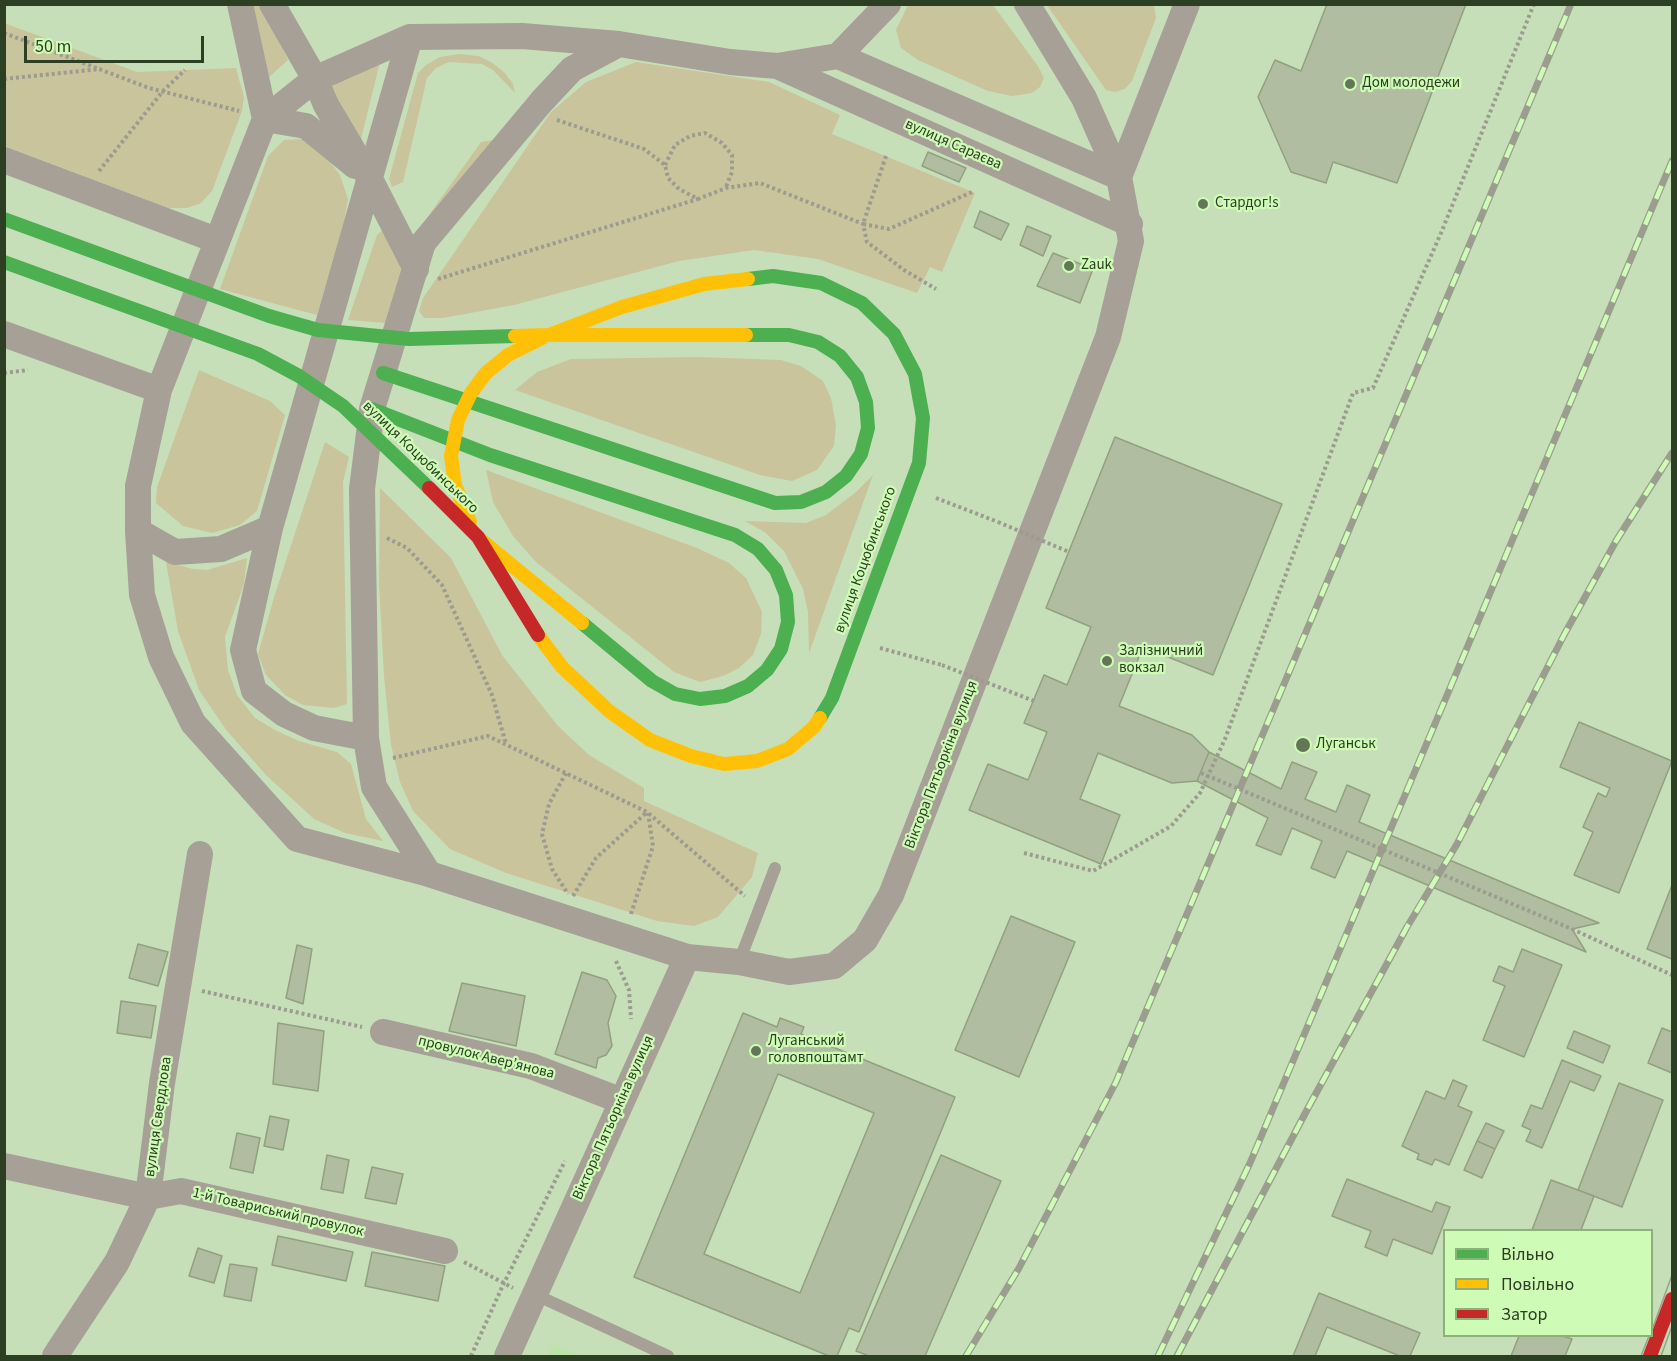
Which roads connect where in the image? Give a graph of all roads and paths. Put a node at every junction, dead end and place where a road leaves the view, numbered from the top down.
1 (240, 4) edge
2 (272, 4) edge
3 (888, 4) edge
4 (1027, 4) edge
5 (1187, 4) edge
6 (1534, 4) edge
7 (4, 33) edge
8 (410, 36) junction
9 (619, 44) junction
10 (838, 56) junction
11 (777, 66) junction
12 (101, 69) junction
13 (185, 70) dead end
14 (4, 79) edge
15 (315, 80) junction
16 (163, 91) junction
17 (548, 117) dead end
18 (266, 118) junction
19 (886, 156) dead end
20 (4, 160) edge
21 (665, 165) junction
22 (1119, 177) junction
23 (370, 179) junction
24 (726, 188) junction
25 (84, 190) junction
26 (972, 192) dead end
27 (698, 199) junction
28 (4, 219) edge
29 (863, 224) junction
30 (1130, 224) junction
31 (216, 240) junction
32 (4, 262) edge
33 (426, 274) junction
34 (936, 289) dead end
35 (4, 334) edge
36 (549, 335) junction
37 (382, 373) junction
38 (159, 390) junction
39 (372, 409) junction
40 (910, 488) junction
41 (270, 528) junction
42 (138, 531) junction
43 (362, 536) junction
44 (478, 537) junction
45 (1069, 552) dead end
46 (853, 640) junction
47 (1034, 701) dead end
48 (506, 744) junction
49 (369, 750) junction
50 (566, 773) junction
51 (1201, 773) dead end
52 (648, 812) junction
53 (1024, 852) dead end
54 (200, 854) dead end
55 (775, 868) dead end
56 (429, 874) junction
57 (571, 899) junction
58 (581, 902) dead end
59 (759, 909) junction
60 (622, 912) dead end
61 (687, 957) junction
62 (609, 958) dead end
63 (738, 962) junction
64 (1672, 975) edge
65 (178, 986) junction
66 (631, 1023) dead end
67 (383, 1032) joint
68 (622, 1101) junction
69 (569, 1153) dead end
70 (4, 1166) edge
71 (148, 1197) junction
72 (445, 1251) joint
73 (503, 1285) junction
74 (534, 1294) junction
75 (1672, 1299) edge
76 (55, 1356) edge
77 (471, 1356) edge
78 (507, 1356) edge
79 (668, 1356) edge
80 (1650, 1356) edge

1 - 18 street
2 - 15 street
3 - 10 street
4 - 22 street, Віктора Пятьоркіна вулиця
5 - 22 street
6 - 53 path
7 - 12 path
8 - 9 street
8 - 15 street
8 - 23 street
9 - 11 street
9 - 33 street
10 - 11 street
10 - 22 street
11 - 30 street, вулиця Сараєва
12 - 14 path
12 - 16 path
13 - 16 path
15 - 18 street
15 - 23 street
16 - 18 path
16 - 25 path
17 - 21 path
18 - 23 street
18 - 31 street
19 - 29 path
20 - 25 street
21 - 24 path
21 - 27 path
22 - 30 street, Віктора Пятьоркіна вулиця
23 - 33 street
23 - 41 street
24 - 27 path
24 - 29 path
25 - 31 street
26 - 29 path
27 - 33 path
28 - 36 street, вулиця Коцюбинського, bridge
29 - 34 path
30 - 63 street, Віктора Пятьоркіна вулиця
31 - 38 street
32 - 44 street, вулиця Коцюбинського, bridge
33 - 37 street
35 - 38 street
36 - 37 street
36 - 40 street, вулиця Коцюбинського, bridge
36 - 44 street, bridge
37 - 39 street
38 - 42 street
39 - 43 street
39 - 44 street
40 - 45 path, bridge
40 - 46 street, вулиця Коцюбинського, bridge
41 - 42 street
41 - 49 street
42 - 56 street
43 - 48 path
43 - 49 street
44 - 46 street, вулиця Коцюбинського, bridge
46 - 47 path, bridge
48 - 49 path
48 - 50 path
49 - 56 street
50 - 52 path
50 - 57 path
51 - 64 path, bridge
52 - 57 path
52 - 59 path
52 - 60 path
54 - 65 street, вулиця Свердлова
55 - 59 lane
56 - 61 street
57 - 58 path
59 - 63 lane
61 - 63 street, Віктора Пятьоркіна вулиця
61 - 68 street, Віктора Пятьоркіна вулиця
62 - 66 path
65 - 67 path
65 - 71 street, вулиця Свердлова
67 - 68 street, провулок Авер’янова
68 - 74 street, Віктора Пятьоркіна вулиця
69 - 73 path
70 - 71 street, 1-й Товариський провулок
71 - 72 street, 1-й Товариський провулок
71 - 76 street, вулиця Свердлова
72 - 73 path
73 - 74 path
73 - 77 path
74 - 78 street, Віктора Пятьоркіна вулиця
74 - 79 lane
75 - 80 street

